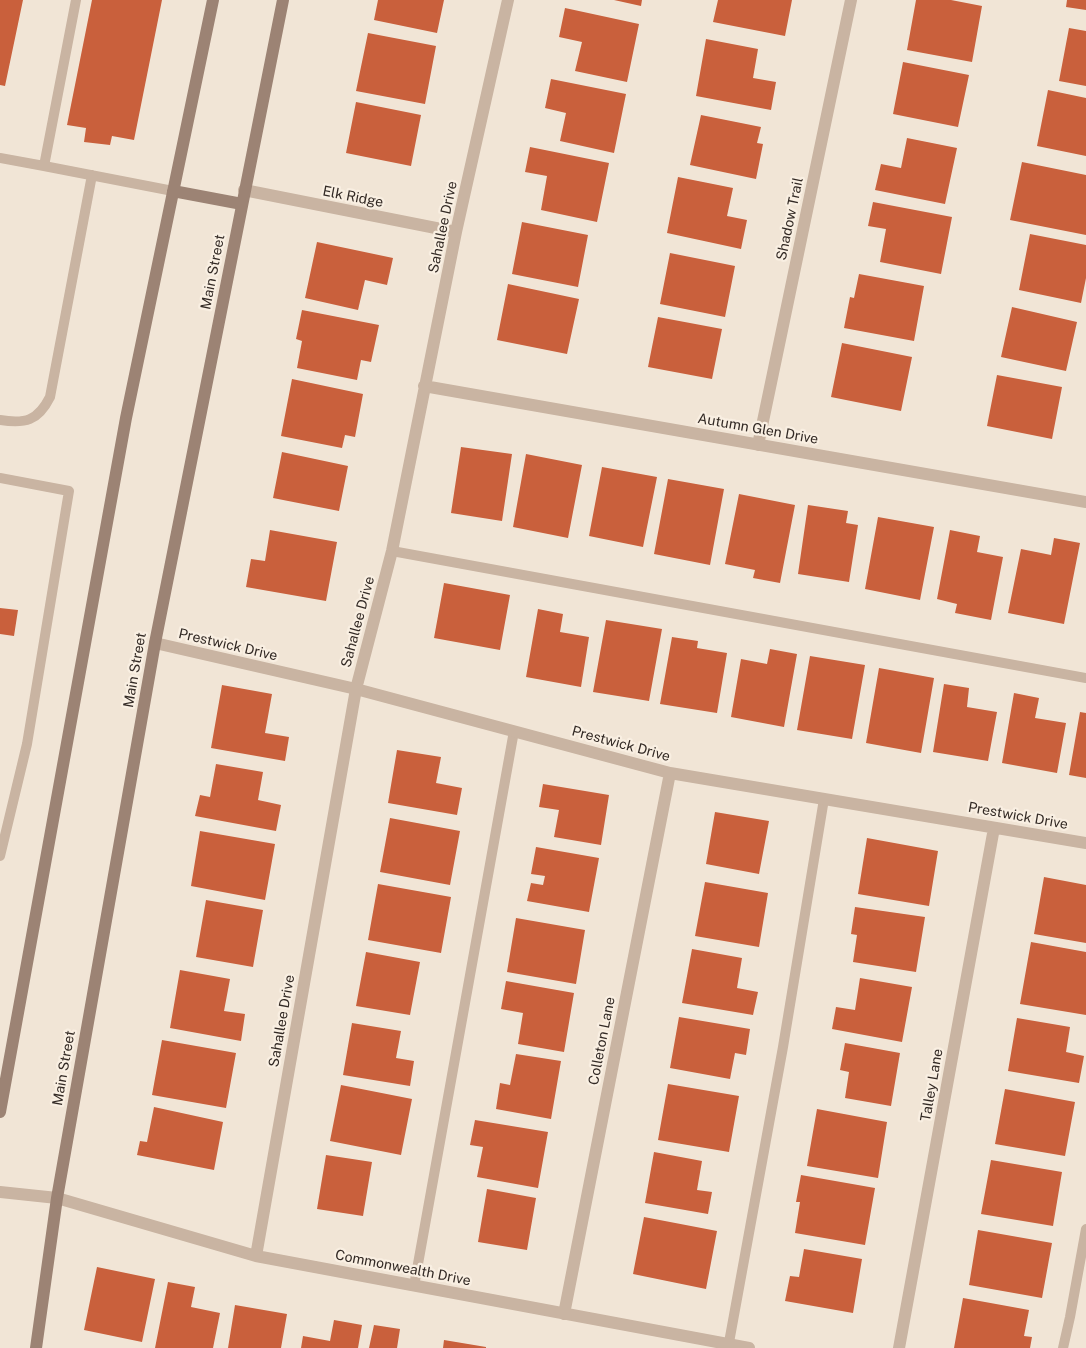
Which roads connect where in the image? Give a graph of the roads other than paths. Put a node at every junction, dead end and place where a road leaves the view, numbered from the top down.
1 (76, 0) edge
2 (213, 0) edge
3 (283, 0) edge
4 (508, 0) edge
5 (852, 0) edge
6 (0, 158) edge
7 (44, 166) junction
8 (92, 175) junction
9 (244, 190) junction
10 (173, 191) junction
11 (242, 204) junction
12 (456, 232) junction
13 (424, 386) junction
14 (0, 420) edge
15 (758, 445) junction
16 (0, 478) edge
17 (1086, 502) edge
18 (392, 551) junction
19 (155, 644) junction
20 (1086, 678) edge
21 (356, 689) junction
22 (514, 731) junction
23 (670, 773) junction
24 (824, 799) junction
25 (994, 828) junction
26 (1086, 843) edge
27 (0, 856) edge
28 (0, 1112) edge
29 (0, 1192) edge
30 (57, 1198) junction
31 (1086, 1229) edge
32 (256, 1256) junction
33 (414, 1286) junction
34 (564, 1314) junction
35 (728, 1346) edge
36 (36, 1348) edge
37 (749, 1348) edge
38 (899, 1348) edge
39 (1062, 1348) edge

1 - 7 lane
2 - 10 main road
3 - 9 main road, Main Street
4 - 12 street, Sahallee Drive
5 - 15 street, Shadow Trail
6 - 7 lane
7 - 8 lane
8 - 10 lane
8 - 14 lane
9 - 11 main road, Main Street
9 - 12 street, Elk Ridge
10 - 11 main road
10 - 28 main road
11 - 19 main road, Main Street
12 - 13 street, Sahallee Drive
13 - 15 street, Autumn Glen Drive
13 - 18 street, Sahallee Drive
15 - 17 street, Autumn Glen Drive
16 - 27 lane
18 - 20 lane
18 - 21 street, Sahallee Drive
19 - 21 street, Prestwick Drive
19 - 30 main road, Main Street
21 - 22 street, Prestwick Drive
21 - 32 street, Sahallee Drive
22 - 23 street, Prestwick Drive
22 - 33 lane
23 - 24 street, Prestwick Drive
23 - 34 street, Colleton Lane
24 - 25 street, Prestwick Drive
24 - 35 lane
25 - 26 street, Prestwick Drive
25 - 38 street, Talley Lane
29 - 30 street, Commonwealth Drive
30 - 32 street, Commonwealth Drive
30 - 36 main road, Main Street
31 - 39 lane
32 - 33 street, Commonwealth Drive
33 - 34 street, Commonwealth Drive
34 - 35 street, Commonwealth Drive
35 - 37 street, Commonwealth Drive

